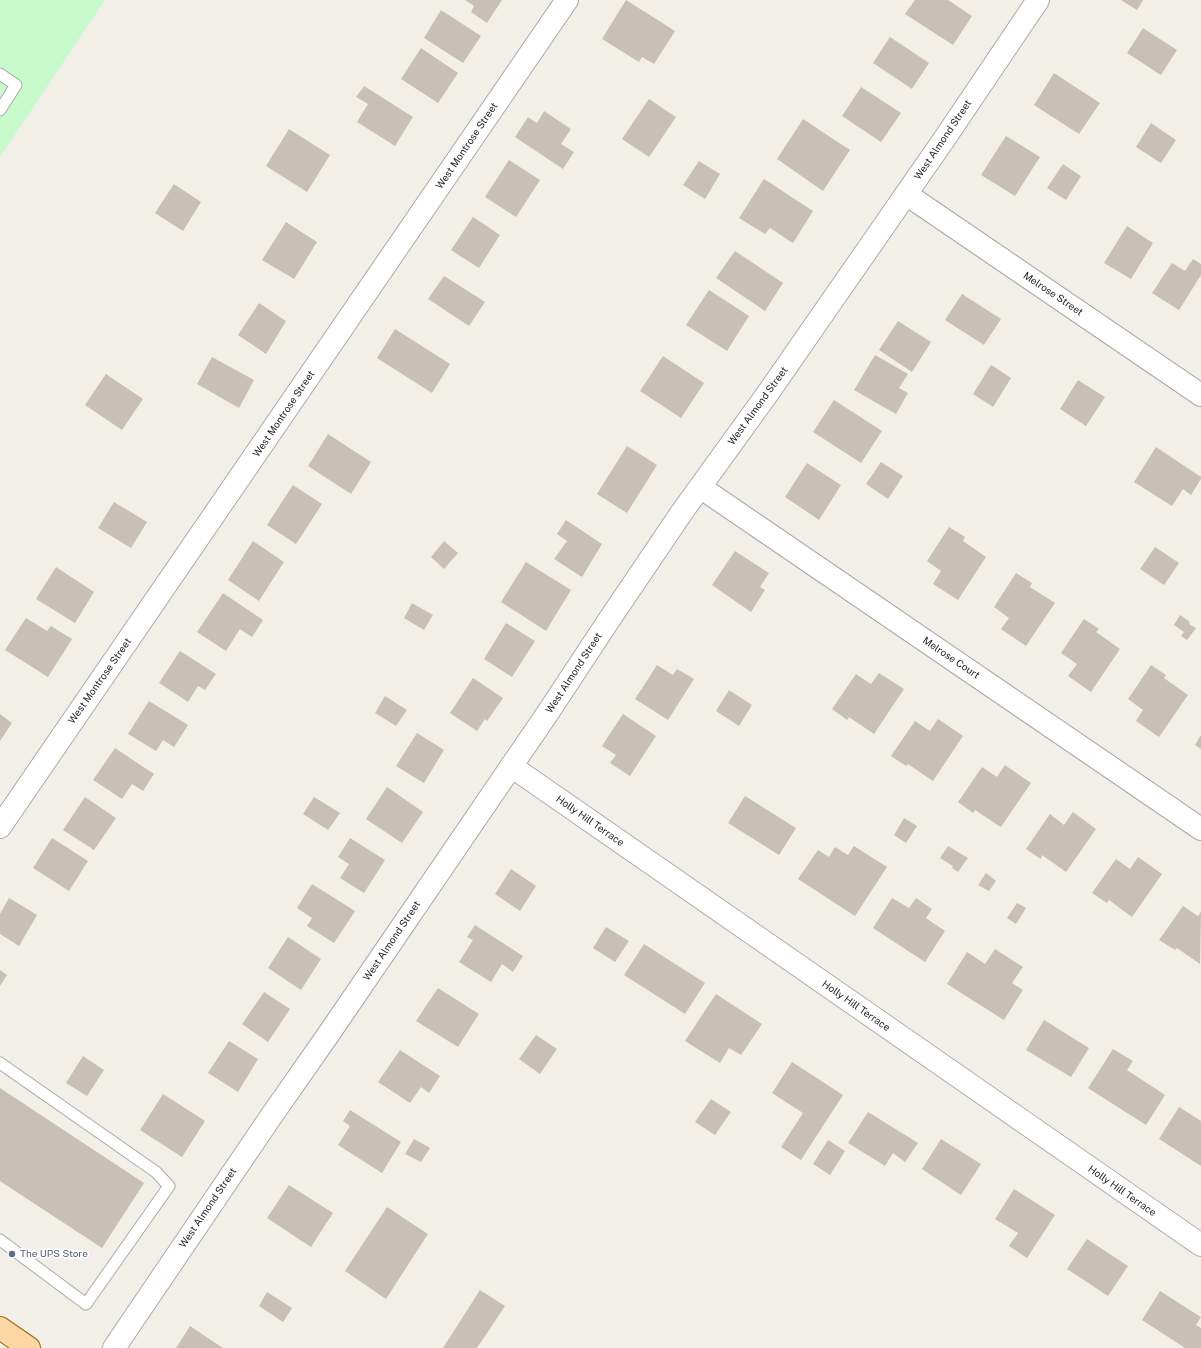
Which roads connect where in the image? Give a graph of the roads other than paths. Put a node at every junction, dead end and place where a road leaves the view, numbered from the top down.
1 (567, 0) edge
2 (1038, 0) edge
3 (0, 74) edge
4 (0, 110) edge
5 (906, 194) junction
6 (1201, 395) edge
7 (700, 486) junction
8 (512, 766) junction
9 (0, 826) edge
10 (1201, 829) edge
11 (0, 1063) edge
12 (0, 1240) edge
13 (1201, 1245) edge
14 (0, 1328) edge
15 (29, 1348) edge
16 (114, 1348) edge

1 - 9 street, West Montrose Street
2 - 5 street, West Almond Street
3 - 4 lane
5 - 6 street, Melrose Street
5 - 7 street, West Almond Street
7 - 8 street, West Almond Street
7 - 10 street, Melrose Court
8 - 13 street, Holly Hill Terrace
8 - 16 street, West Almond Street
11 - 12 lane
14 - 15 main road

